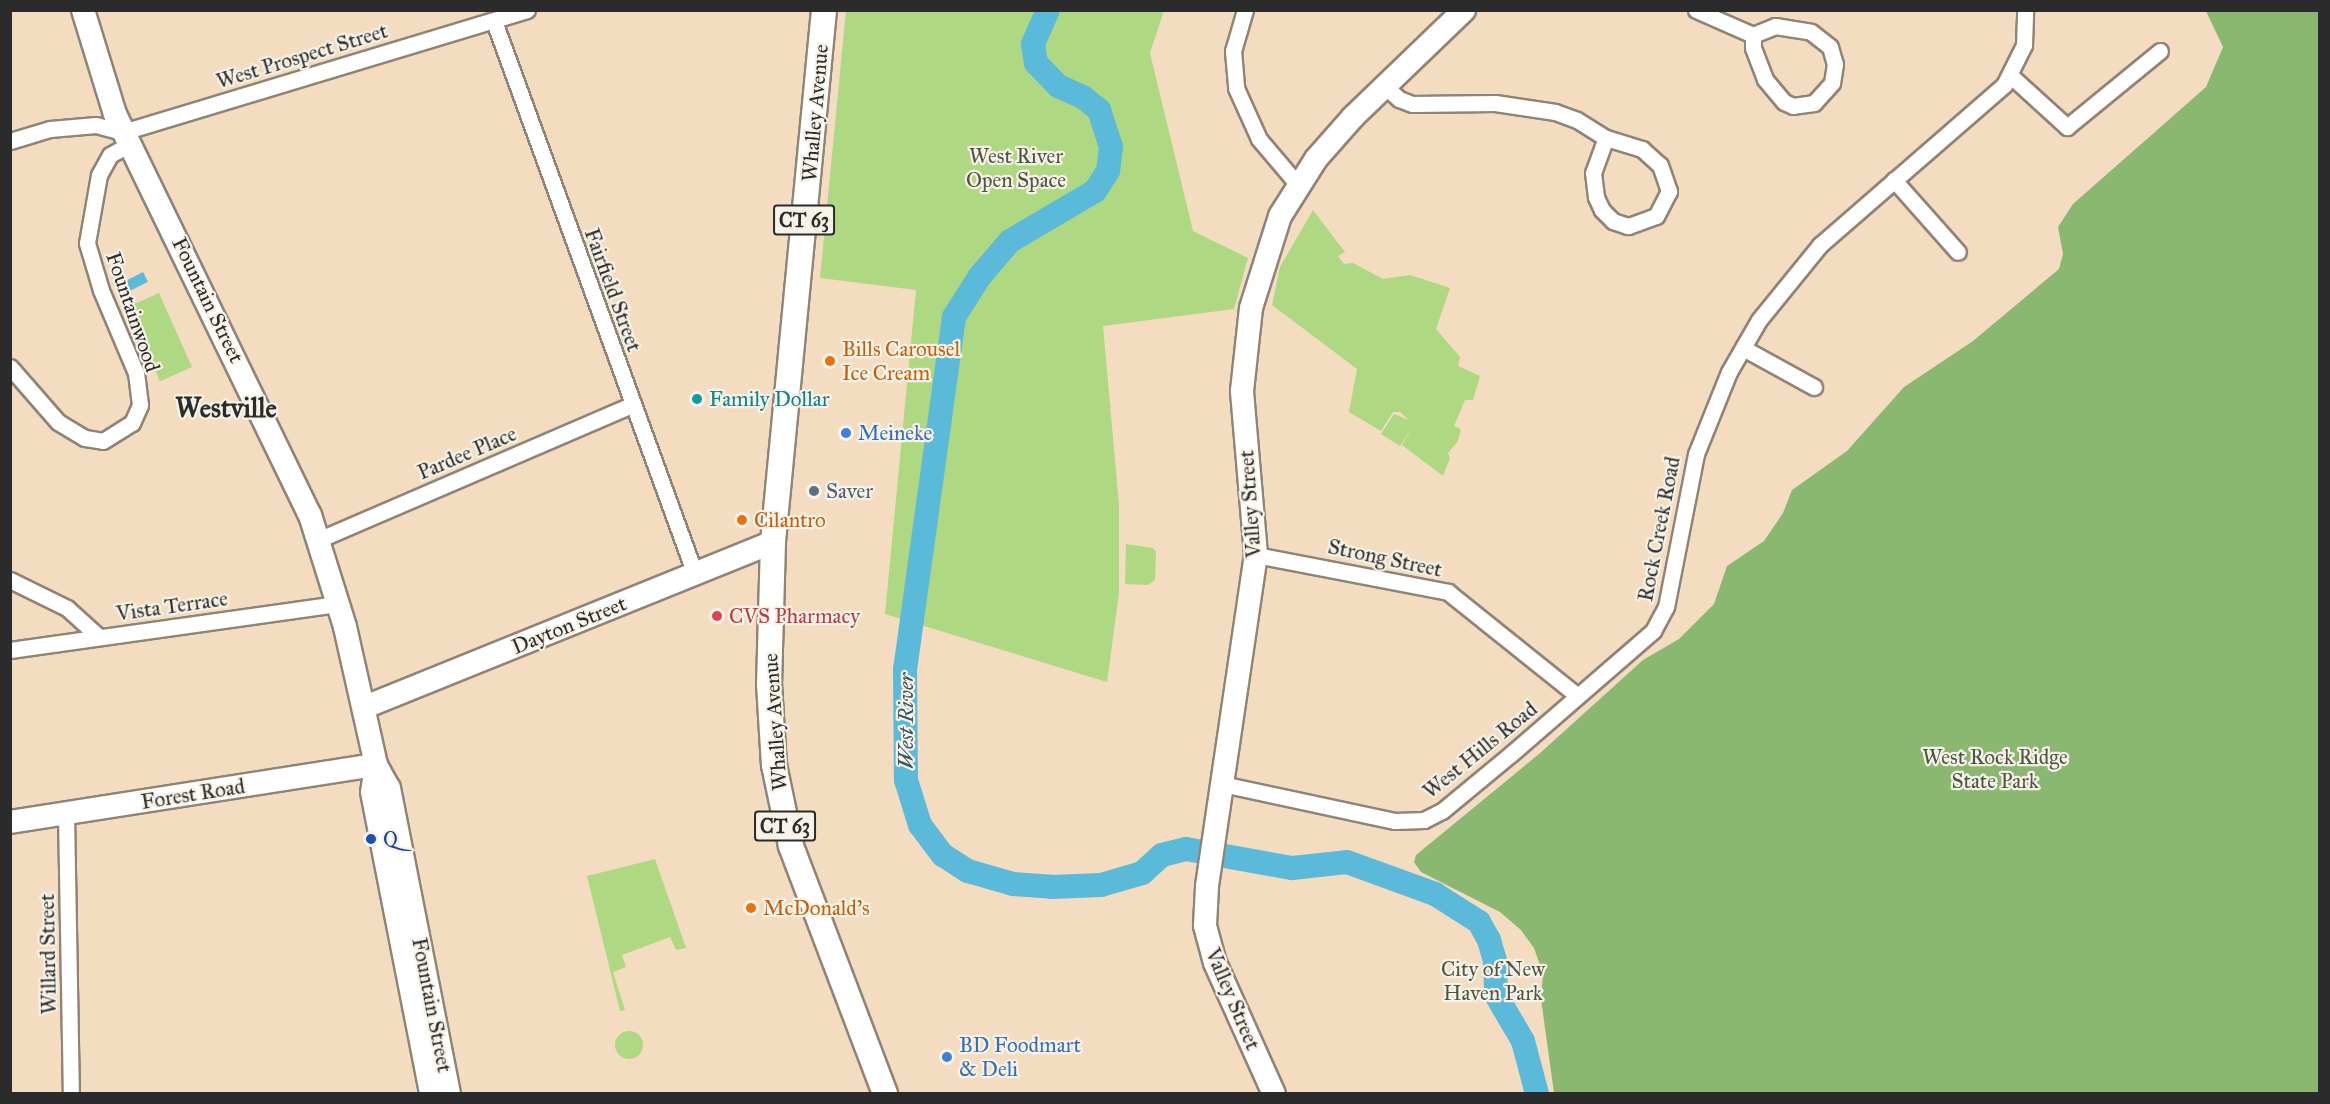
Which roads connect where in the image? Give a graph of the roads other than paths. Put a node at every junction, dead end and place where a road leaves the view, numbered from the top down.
1 (83, 10) edge
2 (527, 10) edge
3 (824, 10) edge
4 (1245, 10) edge
5 (1464, 10) edge
6 (1696, 10) edge
7 (2025, 10) edge
8 (494, 21) junction
9 (1753, 35) junction
10 (2160, 51) dead end
11 (2011, 76) junction
12 (1385, 86) junction
13 (127, 138) junction
14 (1606, 138) junction
15 (10, 141) edge
16 (1894, 180) junction
17 (1298, 185) junction
18 (1958, 252) dead end
19 (1743, 348) junction
20 (10, 367) edge
21 (1814, 387) dead end
22 (632, 405) junction
23 (318, 540) junction
24 (773, 542) junction
25 (1256, 555) junction
26 (695, 574) junction
27 (10, 580) edge
28 (339, 604) junction
29 (1661, 621) joint
30 (99, 637) junction
31 (10, 650) edge
32 (1578, 696) junction
33 (365, 707) junction
34 (376, 765) junction
35 (1222, 784) junction
36 (66, 813) junction
37 (10, 822) edge
38 (406, 918) junction
39 (71, 1094) edge
40 (431, 1094) edge
41 (450, 1094) edge
42 (885, 1094) edge
43 (1274, 1094) edge

1 - 13 main road, Fountain Street
2 - 8 street, West Prospect Street
3 - 24 main road, Whalley Avenue / CT 63
4 - 17 street
5 - 12 main road, Valley Street
6 - 9 street
7 - 11 street, Rock Creek Road
8 - 13 street, West Prospect Street
8 - 22 street, Fairfield Street
9 - 9 street
10 - 11 street
11 - 16 street, Rock Creek Road
12 - 14 street
12 - 17 main road, Valley Street
13 - 15 street
13 - 20 street, Fountainwood
13 - 23 main road, Fountain Street
14 - 14 street
16 - 18 street
16 - 19 street, Rock Creek Road
17 - 25 main road, Valley Street
19 - 21 street
19 - 29 street, Rock Creek Road
22 - 23 street, Pardee Place
22 - 26 street, Fairfield Street
23 - 28 main road, Fountain Street
24 - 26 main road, Dayton Street
24 - 42 main road, Whalley Avenue / CT 63
25 - 32 street, Strong Street
25 - 35 main road, Valley Street
26 - 33 main road, Dayton Street
27 - 30 street
28 - 30 street, Vista Terrace
28 - 33 main road, Fountain Street
29 - 32 street, West Hills Road
30 - 31 street, Vista Terrace
32 - 35 street, West Hills Road
33 - 34 main road, Fountain Street
34 - 36 main road, Forest Road
34 - 38 main road, Fountain Street
35 - 43 main road, Valley Street
36 - 37 main road, Forest Road
36 - 39 street, Willard Street
38 - 40 main road, Fountain Street
38 - 41 main road, Fountain Street

